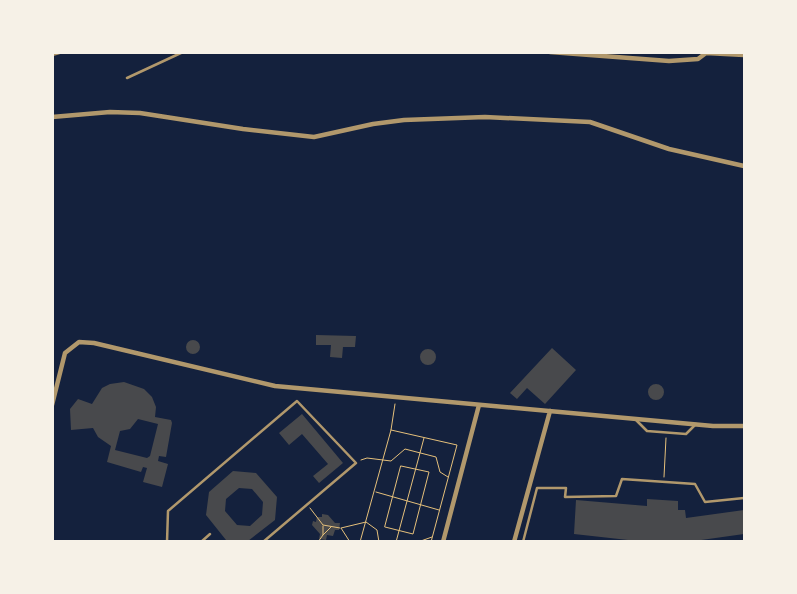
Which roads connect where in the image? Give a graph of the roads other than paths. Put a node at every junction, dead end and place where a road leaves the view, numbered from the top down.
1 (59, 52) edge
2 (183, 52) edge
3 (550, 52) edge
4 (52, 54) edge
5 (744, 55) edge
6 (127, 78) dead end
7 (52, 117) edge
8 (744, 166) edge
9 (52, 405) edge
10 (479, 405) junction
11 (550, 411) junction
12 (634, 418) junction
13 (696, 424) junction
14 (744, 426) edge
15 (744, 498) edge
16 (210, 534) dead end
17 (167, 542) edge
18 (201, 542) edge
19 (263, 542) edge
20 (443, 542) edge
21 (514, 542) edge
22 (523, 542) edge

1 - 4 street
2 - 6 lane
3 - 5 street
7 - 8 street
9 - 10 street
10 - 11 street
10 - 20 street
11 - 12 street
11 - 21 street
12 - 13 street
12 - 13 lane
13 - 14 street
15 - 22 lane
16 - 18 lane
17 - 19 lane

